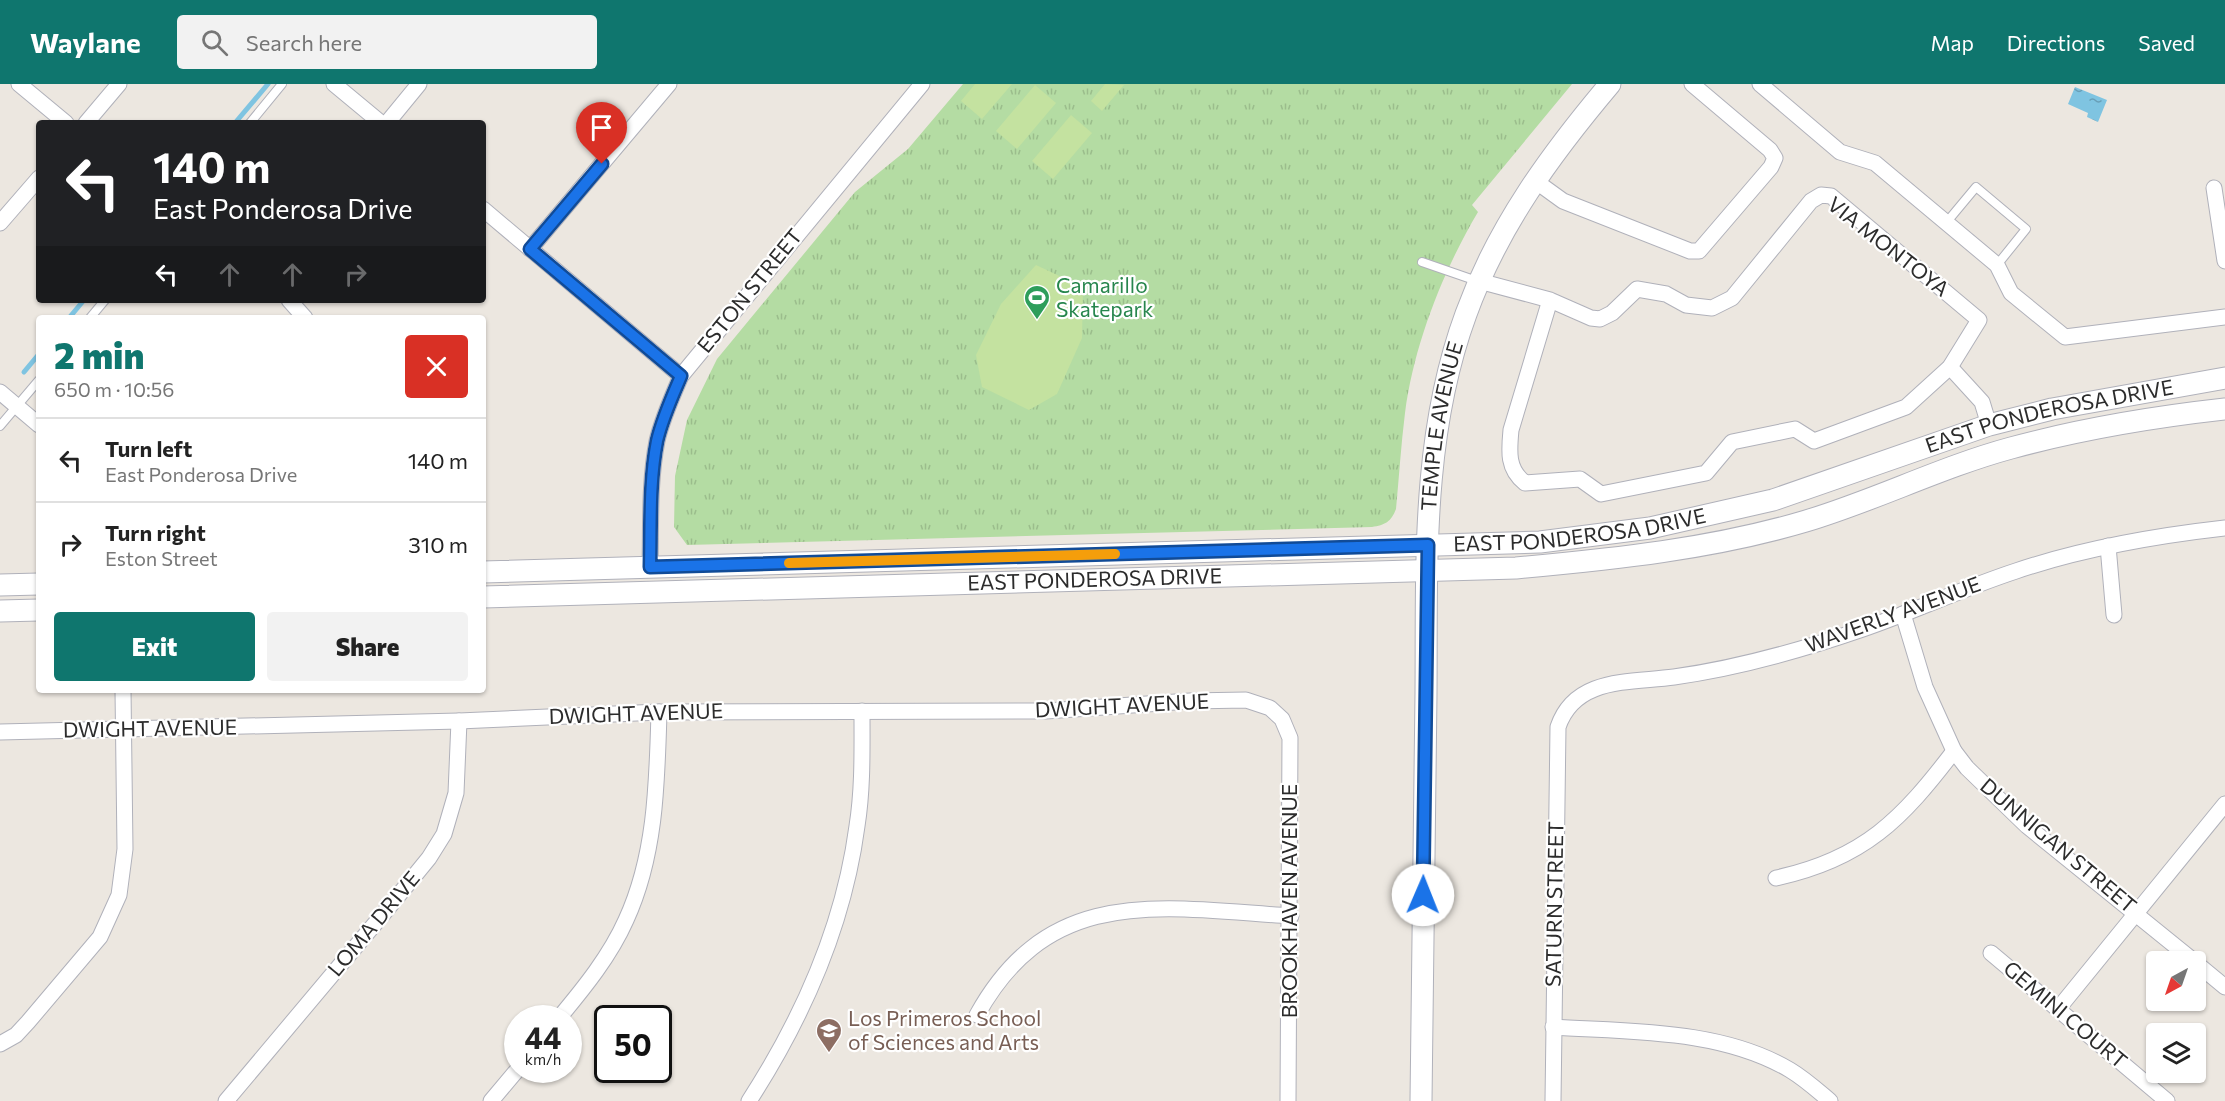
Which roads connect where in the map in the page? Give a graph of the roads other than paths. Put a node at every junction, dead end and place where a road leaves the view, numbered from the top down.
1 (19, 84) edge
2 (119, 84) edge
3 (282, 84) edge
4 (334, 84) edge
5 (419, 84) edge
6 (669, 84) edge
7 (922, 84) edge
8 (1610, 84) edge
9 (1692, 84) edge
10 (1760, 84) edge
11 (62, 120) edge
12 (89, 120) edge
13 (252, 120) edge
14 (377, 120) edge
15 (389, 120) edge
16 (1534, 180) junction
17 (36, 181) edge
18 (2214, 188) dead end
19 (486, 212) edge
20 (0, 223) edge
21 (1946, 223) junction
22 (530, 249) junction
23 (2225, 261) edge
24 (1422, 262) dead end
25 (1997, 265) junction
26 (1479, 281) junction
27 (1550, 300) junction
28 (102, 303) edge
29 (292, 303) edge
30 (92, 315) edge
31 (302, 315) edge
32 (2225, 317) edge
33 (1950, 368) junction
34 (681, 376) junction
35 (2225, 378) edge
36 (36, 384) edge
37 (0, 393) edge
38 (17, 406) junction
39 (2225, 409) edge
40 (36, 422) edge
41 (1989, 425) junction
42 (0, 426) edge
43 (2225, 528) edge
44 (1428, 545) junction
45 (2108, 546) junction
46 (650, 567) junction
47 (1427, 571) junction
48 (486, 572) edge
49 (36, 584) edge
50 (0, 585) edge
51 (650, 593) junction
52 (486, 597) edge
53 (36, 610) edge
54 (0, 611) edge
55 (1903, 614) junction
56 (2114, 615) dead end
57 (123, 693) edge
58 (1270, 708) joint
59 (1565, 708) joint
60 (862, 711) junction
61 (659, 712) junction
62 (459, 720) junction
63 (125, 730) junction
64 (0, 732) edge
65 (1954, 751) junction
66 (2225, 804) edge
67 (1776, 878) dead end
68 (2136, 912) junction
69 (1291, 916) junction
70 (2182, 951) edge
71 (1991, 953) dead end
72 (2206, 971) edge
73 (2225, 987) edge
74 (569, 1005) edge
75 (2058, 1009) junction
76 (976, 1015) dead end
77 (1553, 1027) junction
78 (0, 1044) edge
79 (506, 1083) edge
80 (226, 1101) edge
81 (491, 1101) edge
82 (749, 1101) edge
83 (1288, 1101) edge
84 (1421, 1101) edge
85 (1553, 1101) edge
86 (1830, 1101) edge
87 (2167, 1101) edge

1 - 11 street
2 - 12 street
3 - 13 lane
4 - 14 street
5 - 15 street
6 - 22 street
7 - 34 street, ESTON STREET
8 - 16 main road, TEMPLE AVENUE
9 - 16 street
10 - 21 street
16 - 26 main road, TEMPLE AVENUE
17 - 20 street
18 - 23 street
19 - 22 street
21 - 25 street
21 - 25 lane
22 - 34 street
24 - 26 lane
25 - 32 street
26 - 27 street, VIA MONTOYA
26 - 44 main road, TEMPLE AVENUE
27 - 33 street, VIA MONTOYA
27 - 33 street, VIA MONTOYA
28 - 30 lane
29 - 31 street
33 - 41 street
34 - 46 street, ESTON STREET
35 - 41 main road, EAST PONDEROSA DRIVE
36 - 38 lane
37 - 38 street
38 - 40 street
38 - 42 lane
39 - 47 main road, EAST PONDEROSA DRIVE
41 - 44 main road, EAST PONDEROSA DRIVE
43 - 45 street, WAVERLY AVENUE
44 - 46 main road, EAST PONDEROSA DRIVE
44 - 47 main road, TEMPLE AVENUE
45 - 55 street, WAVERLY AVENUE
45 - 56 street
46 - 48 main road, EAST PONDEROSA DRIVE
46 - 51 main road
47 - 51 main road, EAST PONDEROSA DRIVE
47 - 84 main road, TEMPLE AVENUE
49 - 50 main road
51 - 52 main road, EAST PONDEROSA DRIVE
53 - 54 main road
55 - 59 street, WAVERLY AVENUE
55 - 65 street, DUNNIGAN STREET
57 - 63 street
58 - 60 street, DWIGHT AVENUE
58 - 69 street, BROOKHAVEN AVENUE
59 - 77 street, SATURN STREET
60 - 61 street, DWIGHT AVENUE
60 - 82 street
61 - 62 street, DWIGHT AVENUE
61 - 74 street
62 - 63 street, DWIGHT AVENUE
62 - 80 street, LOMA DRIVE
63 - 64 street, DWIGHT AVENUE
63 - 78 street
65 - 67 street
65 - 68 street, DUNNIGAN STREET
66 - 68 street
68 - 70 street, DUNNIGAN STREET
68 - 75 street
69 - 76 street
69 - 83 street, BROOKHAVEN AVENUE
71 - 75 street, GEMINI COURT
72 - 73 street, DUNNIGAN STREET
75 - 87 street, GEMINI COURT
77 - 85 street, SATURN STREET
77 - 86 street
79 - 81 street

